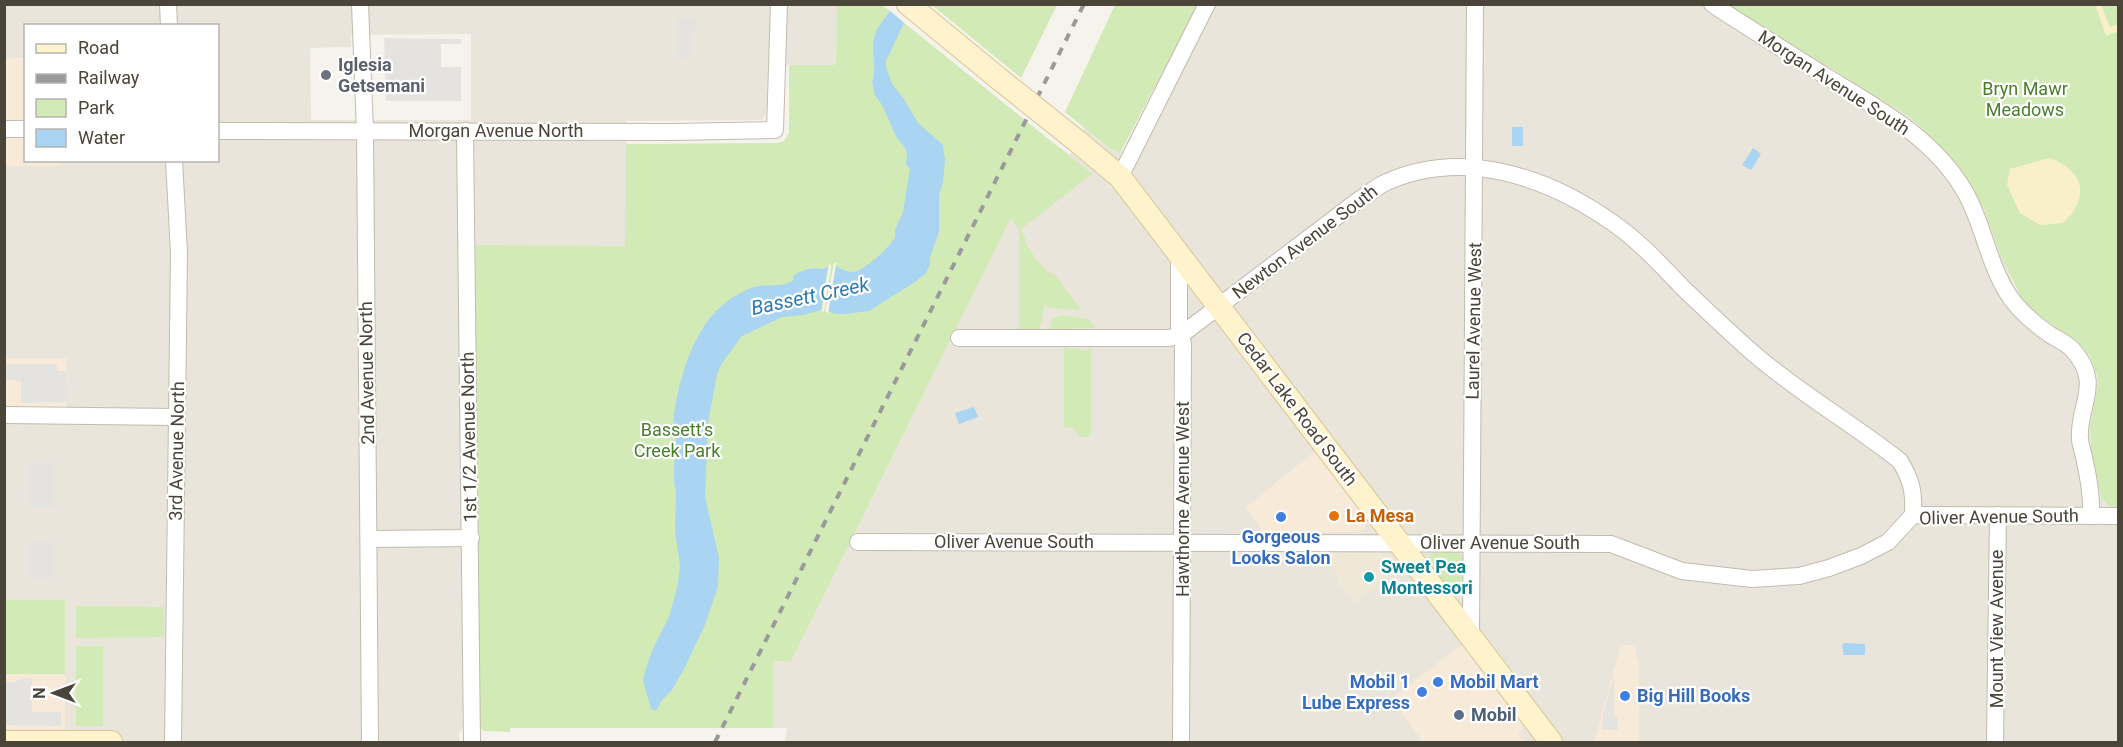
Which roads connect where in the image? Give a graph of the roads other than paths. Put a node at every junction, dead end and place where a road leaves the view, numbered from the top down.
1 (168, 4) edge
2 (360, 4) edge
3 (779, 4) edge
4 (1207, 4) edge
5 (1476, 4) edge
6 (1712, 4) edge
7 (912, 7) edge
8 (169, 24) edge
9 (4, 129) edge
10 (24, 129) edge
11 (364, 131) junction
12 (465, 131) junction
13 (219, 132) edge
14 (174, 162) edge
15 (1475, 167) junction
16 (1120, 177) junction
17 (1179, 255) junction
18 (1219, 307) junction
19 (1181, 335) junction
20 (958, 338) dead end
21 (4, 415) edge
22 (177, 417) junction
23 (1998, 515) junction
24 (1913, 516) junction
25 (2091, 516) junction
26 (2118, 516) edge
27 (471, 538) junction
28 (369, 539) junction
29 (858, 542) dead end
30 (1183, 542) junction
31 (1398, 542) junction
32 (1472, 542) junction
33 (1471, 637) junction
34 (4, 742) edge
35 (111, 742) edge
36 (173, 742) edge
37 (370, 742) edge
38 (472, 742) edge
39 (1181, 742) edge
40 (1551, 742) edge
41 (1995, 742) edge

1 - 8 street
2 - 11 street, 2nd Avenue North
3 - 12 street, Morgan Avenue North
4 - 16 street
5 - 15 street, Laurel Avenue West
6 - 25 street, Morgan Avenue South
7 - 16 street, Cedar Lake Road South, bridge
9 - 10 street
11 - 12 street, Morgan Avenue North
11 - 13 street, Morgan Avenue North
11 - 28 street, 2nd Avenue North
12 - 27 street, 1st 1/2 Avenue North
14 - 22 street, 3rd Avenue North
15 - 18 street, Newton Avenue South
15 - 24 street, Newton Avenue South
15 - 32 street, Laurel Avenue West
16 - 17 street, Cedar Lake Road South
17 - 18 street, Cedar Lake Road South
17 - 19 street, Hawthorne Avenue West
18 - 19 street, Newton Avenue South
18 - 31 street, Cedar Lake Road South
19 - 20 street
19 - 30 street, Hawthorne Avenue West
21 - 22 street
22 - 36 street, 3rd Avenue North
23 - 24 street, Oliver Avenue South
23 - 25 street, Oliver Avenue South
23 - 41 street, Mount View Avenue
24 - 32 street, Oliver Avenue South
25 - 26 street, Oliver Avenue South
27 - 28 street
27 - 38 street, 1st 1/2 Avenue North
28 - 37 street, 2nd Avenue North
29 - 30 street, Oliver Avenue South
30 - 31 street, Oliver Avenue South
30 - 39 street, Hawthorne Avenue West
31 - 32 street, Oliver Avenue South
31 - 33 street, Cedar Lake Road South
32 - 33 street, Laurel Avenue West
33 - 40 street, Cedar Lake Road South
34 - 35 street

